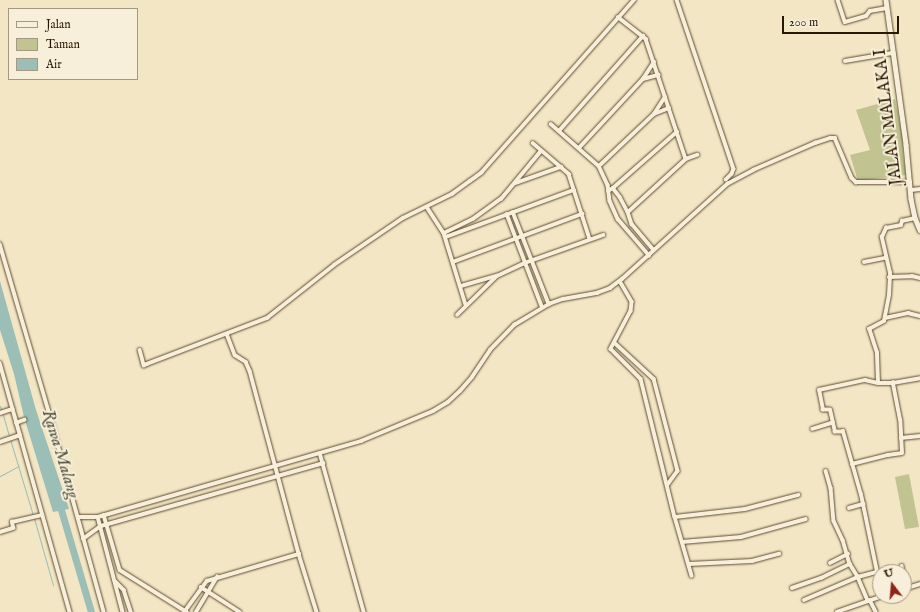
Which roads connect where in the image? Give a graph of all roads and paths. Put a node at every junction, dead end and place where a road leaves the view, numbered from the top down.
1 (634, 0) edge
2 (677, 0) edge
3 (838, 0) edge
4 (886, 0) edge
5 (887, 8) junction
6 (618, 17) junction
7 (643, 36) junction
8 (894, 53) junction
9 (846, 61) dead end
10 (654, 62) junction
11 (658, 75) junction
12 (643, 79) junction
13 (665, 97) junction
14 (669, 108) junction
15 (654, 114) junction
16 (551, 124) dead end
17 (559, 131) junction
18 (677, 132) junction
19 (533, 143) dead end
20 (579, 148) junction
21 (541, 151) junction
22 (697, 155) dead end
23 (686, 159) junction
24 (599, 166) junction
25 (560, 168) junction
26 (726, 180) dead end
27 (910, 182) junction
28 (515, 184) junction
29 (608, 185) junction
30 (613, 188) junction
31 (920, 189) edge
32 (574, 190) junction
33 (911, 190) junction
34 (608, 191) junction
35 (427, 206) junction
36 (513, 212) junction
37 (628, 212) junction
38 (507, 214) junction
39 (582, 214) junction
40 (914, 218) junction
41 (632, 224) junction
42 (626, 229) junction
43 (920, 230) edge
44 (445, 235) junction
45 (603, 235) dead end
46 (523, 236) junction
47 (516, 238) junction
48 (590, 239) junction
49 (0, 244) edge
50 (654, 250) junction
51 (649, 255) junction
52 (885, 258) junction
53 (532, 260) junction
54 (453, 262) junction
55 (526, 262) junction
56 (864, 262) dead end
57 (497, 276) junction
58 (889, 277) junction
59 (920, 278) edge
60 (620, 281) junction
61 (461, 286) junction
62 (549, 304) junction
63 (466, 305) junction
64 (542, 306) junction
65 (457, 315) dead end
66 (920, 316) edge
67 (885, 319) junction
68 (227, 334) junction
69 (615, 343) junction
70 (140, 350) dead end
71 (0, 363) edge
72 (647, 373) junction
73 (920, 378) edge
74 (641, 379) junction
75 (878, 383) junction
76 (893, 383) junction
77 (12, 409) junction
78 (2, 412) edge
79 (24, 420) dead end
80 (16, 423) junction
81 (833, 424) junction
82 (813, 429) dead end
83 (20, 435) junction
84 (920, 436) edge
85 (901, 438) junction
86 (0, 442) edge
87 (319, 453) junction
88 (322, 463) junction
89 (852, 464) junction
90 (276, 465) junction
91 (826, 471) dead end
92 (278, 475) junction
93 (668, 485) junction
94 (798, 495) dead end
95 (863, 504) junction
96 (849, 508) dead end
97 (42, 515) junction
98 (104, 515) junction
99 (78, 516) junction
100 (98, 517) junction
101 (675, 517) junction
102 (806, 519) dead end
103 (107, 524) junction
104 (101, 526) junction
105 (0, 532) edge
106 (83, 539) junction
107 (682, 542) junction
108 (299, 554) junction
109 (779, 554) dead end
110 (848, 554) junction
111 (830, 563) dead end
112 (689, 564) junction
113 (850, 564) junction
114 (218, 576) junction
115 (692, 576) dead end
116 (858, 577) junction
117 (115, 581) junction
118 (201, 588) junction
119 (792, 588) dead end
120 (208, 592) junction
121 (804, 600) dead end
122 (872, 600) edge
123 (869, 601) junction
124 (70, 612) edge
125 (104, 612) edge
126 (123, 612) edge
127 (131, 612) edge
128 (186, 612) edge
129 (196, 612) edge
130 (240, 612) edge
131 (317, 612) edge
132 (364, 612) edge
133 (837, 612) edge
134 (876, 612) edge

1 - 6 street
2 - 26 street
3 - 5 street
4 - 5 street, JALAN MALAKA I
5 - 8 street, JALAN MALAKA I
6 - 7 street
6 - 35 street
7 - 10 street
7 - 17 street
8 - 9 street
8 - 27 street, JALAN MALAKA I
10 - 11 street
10 - 12 street
11 - 12 street
11 - 13 street
12 - 20 street
13 - 14 street
13 - 15 street
14 - 15 street
14 - 18 street
15 - 24 street
16 - 17 street
17 - 20 street
18 - 23 street
18 - 30 street
19 - 21 street
20 - 24 street
21 - 25 street
21 - 28 street
22 - 23 street
23 - 37 street
24 - 29 street
25 - 28 street
25 - 32 street
27 - 33 street, JALAN MALAKA I
27 - 50 street
28 - 44 street
29 - 30 street
29 - 34 street
30 - 34 street
30 - 37 street
31 - 33 street
32 - 36 street
32 - 39 street
33 - 40 street, JALAN MALAKA I
34 - 42 street
35 - 44 street
35 - 68 street
36 - 38 street
36 - 46 street
37 - 41 street
38 - 44 street
38 - 47 street
39 - 46 street
39 - 48 street
40 - 43 street, JALAN MALAKA I
40 - 52 street
41 - 42 street
41 - 50 street
42 - 51 street
44 - 54 street
45 - 48 street
46 - 47 street
46 - 53 street
47 - 54 street
47 - 55 street
48 - 53 street
49 - 99 street
50 - 51 street
51 - 60 street
52 - 56 street
52 - 58 street
53 - 55 street
53 - 62 street
54 - 61 street
55 - 57 street
55 - 64 street
57 - 61 street
57 - 63 street
58 - 59 street
58 - 67 street
60 - 62 street
60 - 69 street
61 - 63 street
62 - 64 street
63 - 65 street
64 - 87 street
66 - 67 street
67 - 75 street
68 - 70 street
68 - 90 street
69 - 72 street
69 - 74 street
71 - 77 street
72 - 74 street
72 - 93 street
73 - 76 street
74 - 93 street
75 - 76 street
75 - 81 street
76 - 85 street
77 - 78 street
77 - 80 street
79 - 80 street
80 - 83 street
81 - 82 street
81 - 89 street
83 - 86 street
83 - 97 street
84 - 85 street
85 - 89 street
87 - 88 street
87 - 90 street
88 - 92 street
88 - 132 street
89 - 95 street
90 - 92 street
90 - 98 street
91 - 110 street
92 - 103 street
92 - 108 street
93 - 101 street
94 - 101 street
95 - 96 street
95 - 116 street
97 - 105 street
97 - 124 street
98 - 100 street
98 - 103 street
99 - 100 street
99 - 106 street
100 - 104 street
101 - 107 street
102 - 107 street
103 - 104 street
103 - 128 street
104 - 106 street
104 - 117 street
106 - 125 street
107 - 112 street
108 - 114 street
108 - 131 street
109 - 112 street
110 - 111 street
110 - 113 street
112 - 115 street
113 - 116 street
113 - 119 street
114 - 118 street
114 - 120 street
116 - 121 street
116 - 123 street
117 - 126 street
117 - 127 street
118 - 120 street
118 - 128 street
120 - 129 street
120 - 130 street
122 - 123 street
123 - 133 street
123 - 134 street

